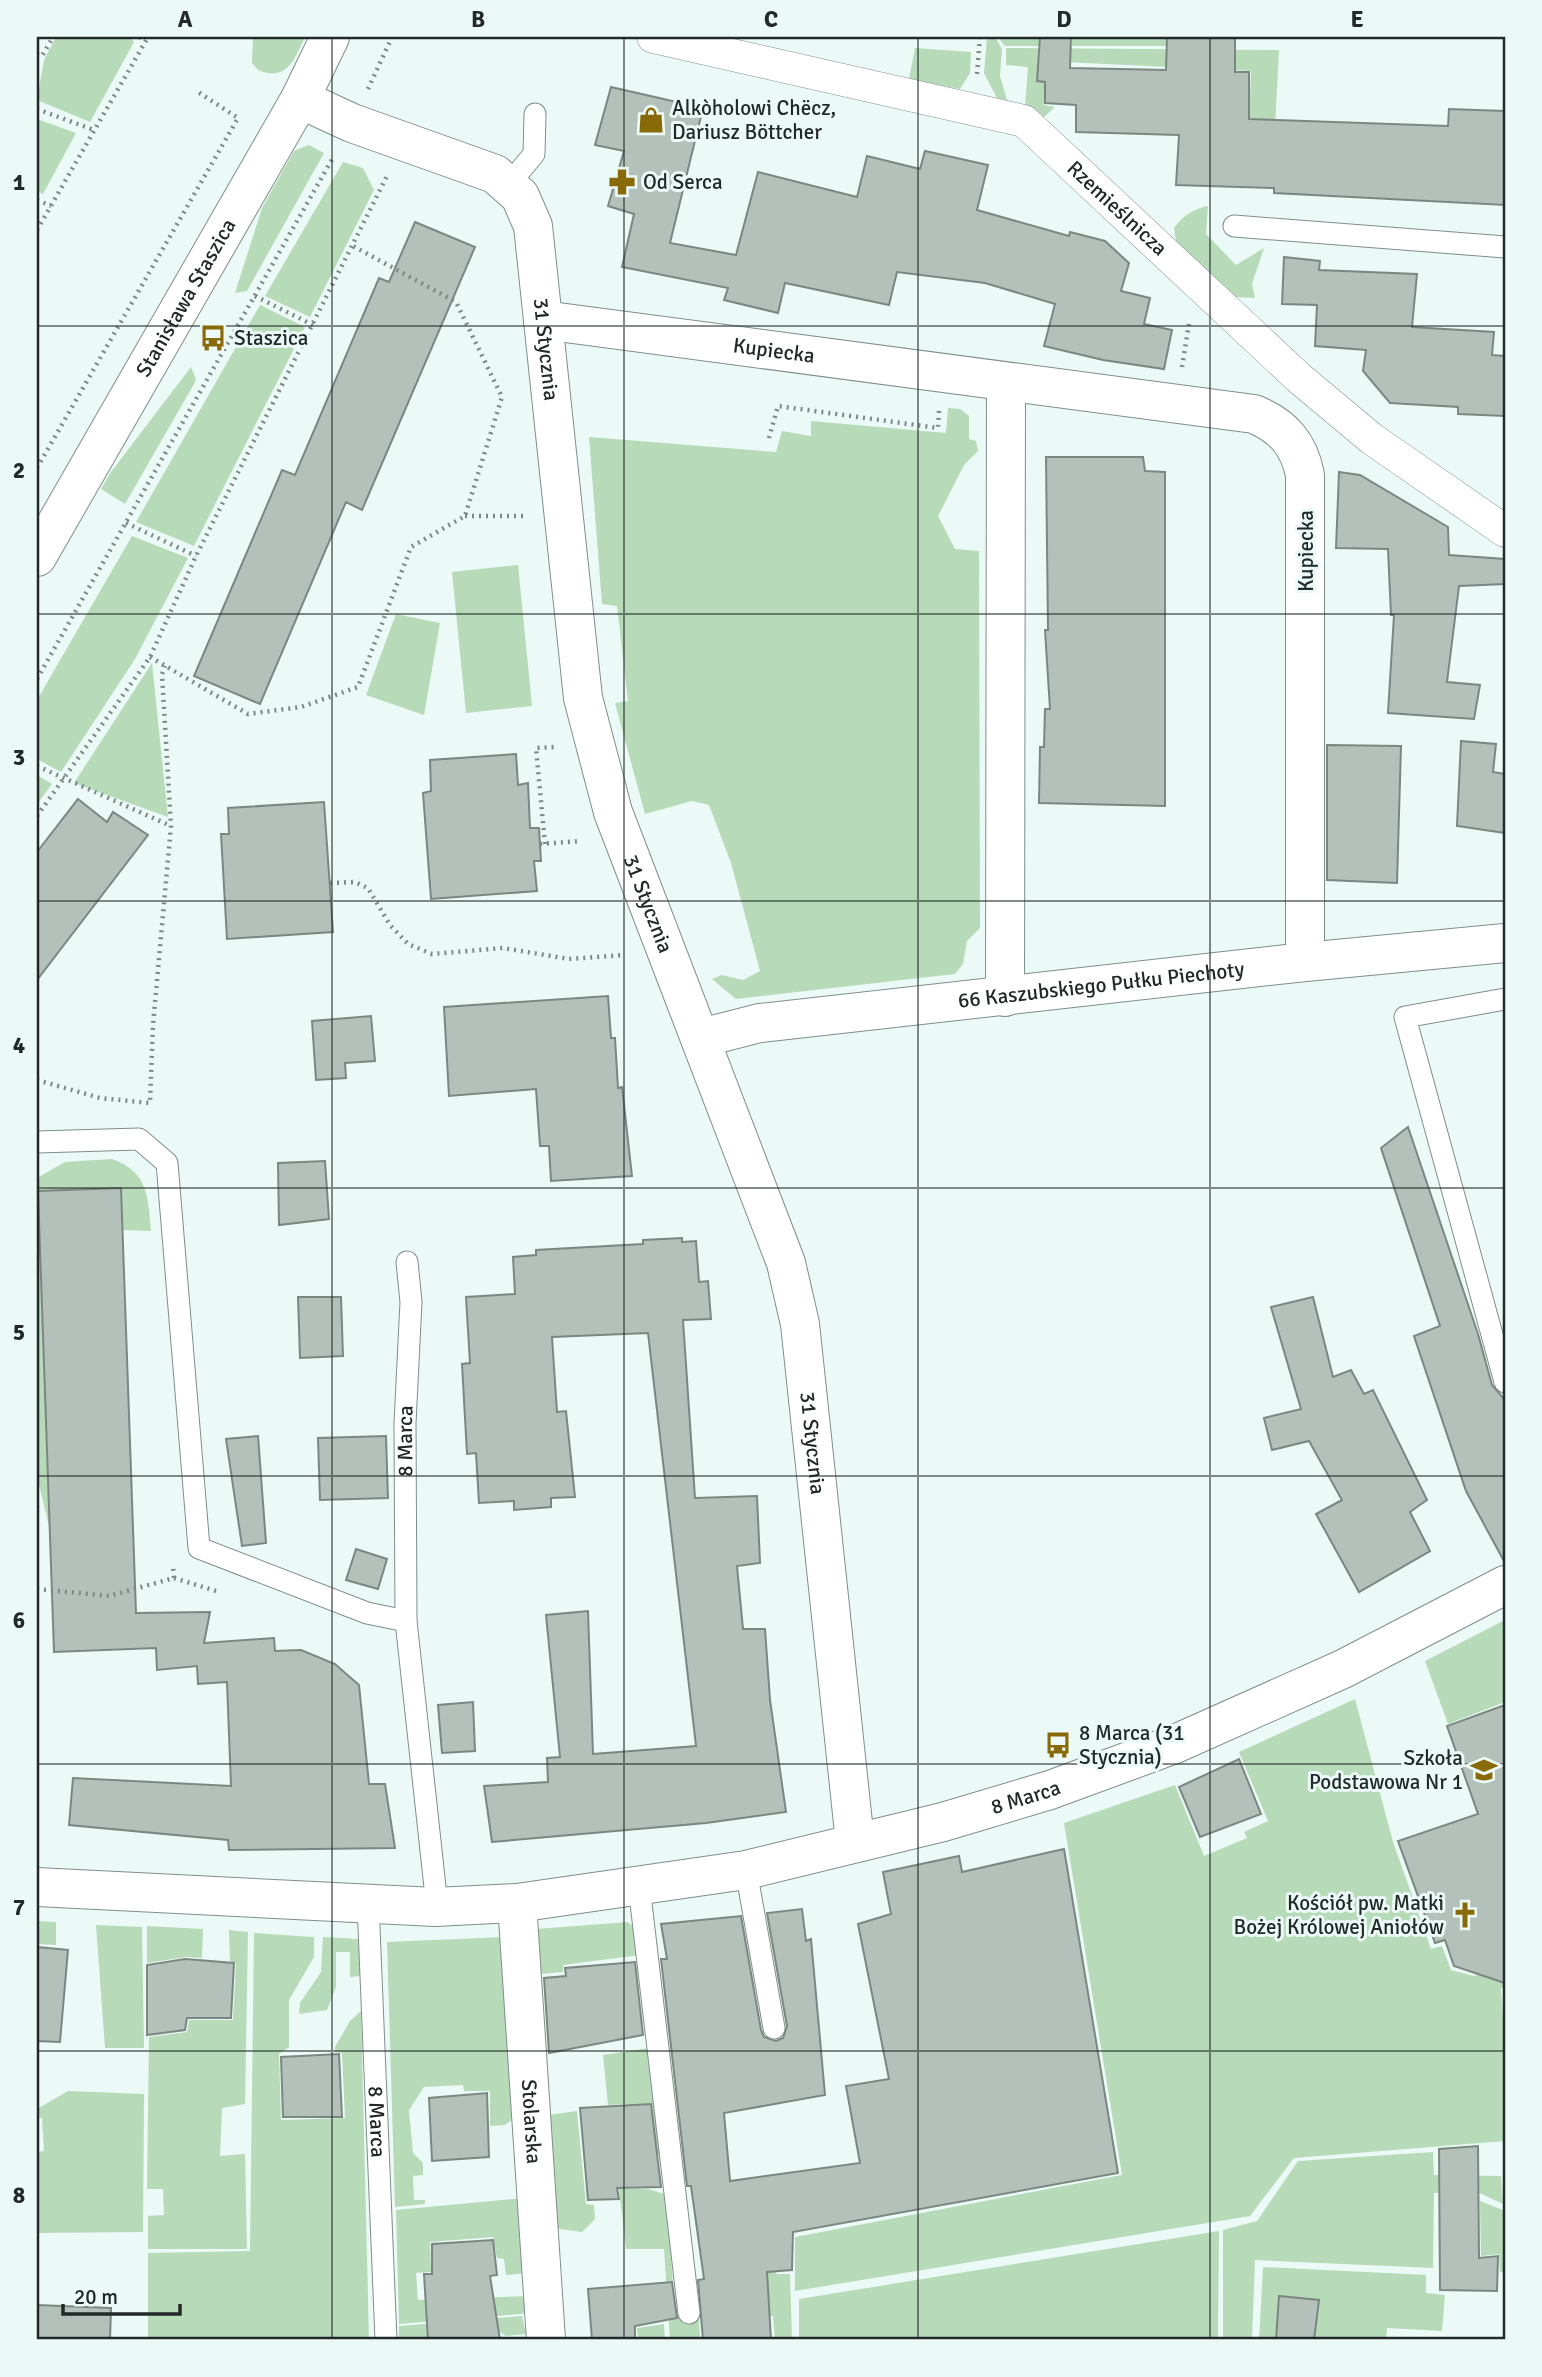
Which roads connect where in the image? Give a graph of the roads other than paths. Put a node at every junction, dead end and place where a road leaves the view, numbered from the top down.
1 (330, 37) edge
2 (653, 37) edge
3 (300, 99) junction
4 (535, 114) dead end
5 (509, 184) junction
6 (1234, 226) dead end
7 (1505, 247) edge
8 (542, 320) junction
9 (1006, 382) junction
10 (1505, 531) edge
11 (37, 557) edge
12 (1505, 943) edge
13 (1305, 962) junction
14 (1005, 997) junction
15 (1505, 999) edge
16 (701, 1038) junction
17 (37, 1142) edge
18 (407, 1262) dead end
19 (1505, 1381) edge
20 (1505, 1586) edge
21 (406, 1620) junction
22 (855, 1842) junction
23 (746, 1870) junction
24 (639, 1886) junction
25 (37, 1887) edge
26 (368, 1903) junction
27 (517, 1903) junction
28 (435, 1907) junction
29 (774, 2028) dead end
30 (689, 2313) dead end
31 (386, 2340) edge
32 (546, 2340) edge

1 - 3 street, Stanisława Staszica
2 - 10 street, Rzemieślnicza
3 - 5 street, 31 Stycznia
3 - 11 street, Stanisława Staszica
4 - 5 lane
5 - 8 street, 31 Stycznia
6 - 7 lane
8 - 9 street, Kupiecka
8 - 16 street, 31 Stycznia
9 - 13 street, Kupiecka
9 - 14 street
12 - 13 street, 66 Kaszubskiego Pułku Piechoty
13 - 14 street, 66 Kaszubskiego Pułku Piechoty
14 - 16 street, 66 Kaszubskiego Pułku Piechoty
15 - 19 lane
16 - 22 street, 31 Stycznia
17 - 21 lane
18 - 21 lane, 8 Marca
20 - 22 street, 8 Marca
21 - 28 lane, 8 Marca
22 - 23 street, 8 Marca
23 - 24 street, 8 Marca
23 - 29 lane
24 - 27 street, 8 Marca
24 - 30 lane
25 - 26 street, 8 Marca
26 - 28 street, 8 Marca
26 - 31 lane, 8 Marca
27 - 28 street, 8 Marca
27 - 32 street, Stolarska

